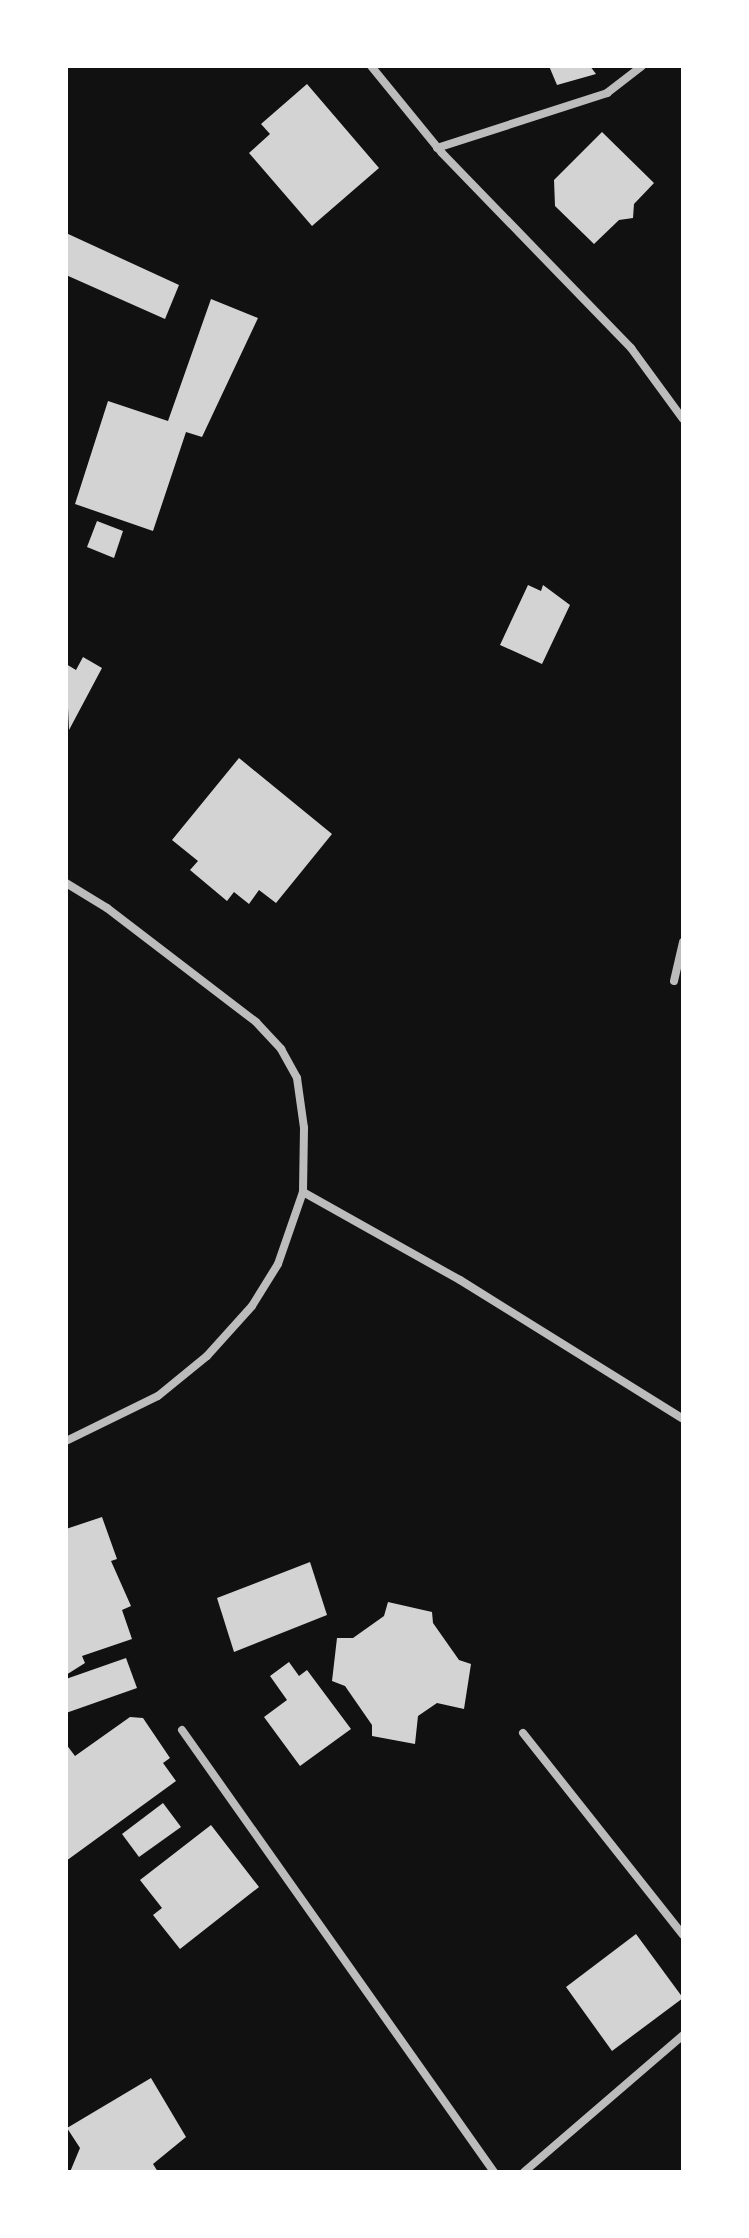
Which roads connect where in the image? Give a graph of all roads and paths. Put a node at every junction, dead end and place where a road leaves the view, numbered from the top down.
1 (371, 66) edge
2 (642, 66) edge
3 (437, 148) junction
4 (683, 419) edge
5 (66, 883) edge
6 (683, 942) edge
7 (674, 981) dead end
8 (303, 1192) junction
9 (683, 1419) edge
10 (66, 1441) edge
11 (182, 1730) dead end
12 (523, 1733) dead end
13 (683, 1935) edge
14 (683, 2035) edge
15 (494, 2172) edge
16 (524, 2172) edge

1 - 3 street
2 - 3 street
3 - 4 street
5 - 8 street
6 - 7 street
8 - 9 street
8 - 10 street
11 - 15 street
12 - 13 street
14 - 16 street

